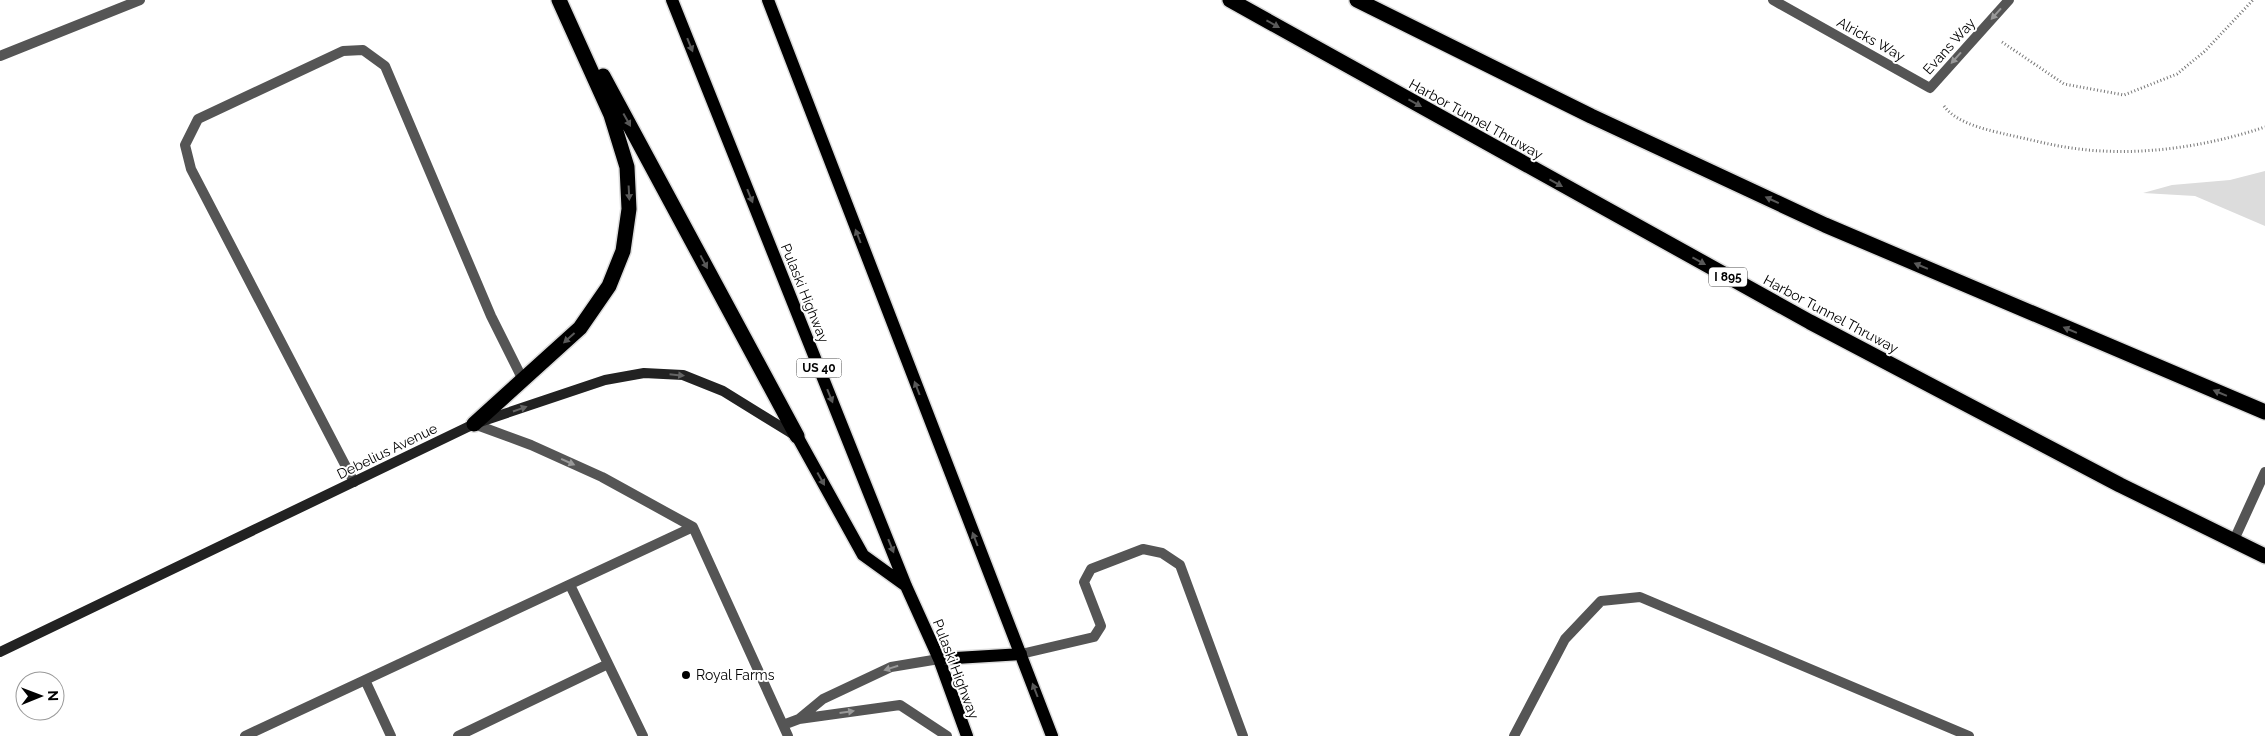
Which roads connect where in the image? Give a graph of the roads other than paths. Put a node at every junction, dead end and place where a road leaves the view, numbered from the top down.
1 (140, 0) edge
2 (560, 0) edge
3 (672, 0) edge
4 (768, 0) edge
5 (1230, 0) edge
6 (1357, 0) edge
7 (1773, 0) edge
8 (2009, 0) edge
9 (0, 56) edge
10 (1930, 88) joint
11 (523, 380) junction
12 (2265, 412) edge
13 (474, 424) junction
14 (797, 436) junction
15 (2265, 472) edge
16 (354, 482) junction
17 (693, 527) junction
18 (2234, 540) junction
19 (2265, 556) edge
20 (570, 585) junction
21 (906, 586) junction
22 (0, 652) edge
23 (1021, 654) junction
24 (939, 659) junction
25 (608, 664) junction
26 (365, 680) junction
27 (799, 719) junction
28 (783, 725) junction
29 (245, 736) edge
30 (390, 736) edge
31 (458, 736) edge
32 (643, 736) edge
33 (788, 736) edge
34 (947, 736) edge
35 (967, 736) edge
36 (1052, 736) edge
37 (1243, 736) edge
38 (1514, 736) edge
39 (1969, 736) edge

1 - 9 street
2 -> 11 highway
2 -> 14 highway
3 -> 21 main road, Pulaski Highway / US 40
23 -> 4 main road
5 -> 18 highway, Harbor Tunnel Thruway / I 895
12 -> 6 highway
7 - 10 street, Alricks Way
8 -> 10 street, Evans Way
11 - 13 highway
11 - 16 street
13 -> 14 main road, Debelius Avenue
13 - 16 main road, Debelius Avenue
13 -> 17 street
14 -> 21 main road
15 - 18 street
16 - 22 main road, Debelius Avenue
17 - 20 street
17 - 28 street
18 - 19 highway, Harbor Tunnel Thruway / I 895
20 - 25 street
20 - 26 street
21 - 24 main road, Pulaski Highway / US 40
23 - 24 main road
36 -> 23 main road
23 - 37 street
24 -> 27 street
24 - 35 main road, Pulaski Highway / US 40
25 - 31 street
25 - 32 street
26 - 29 street
26 - 30 street
27 - 28 street
27 -> 34 street
28 - 33 street
38 - 39 street

